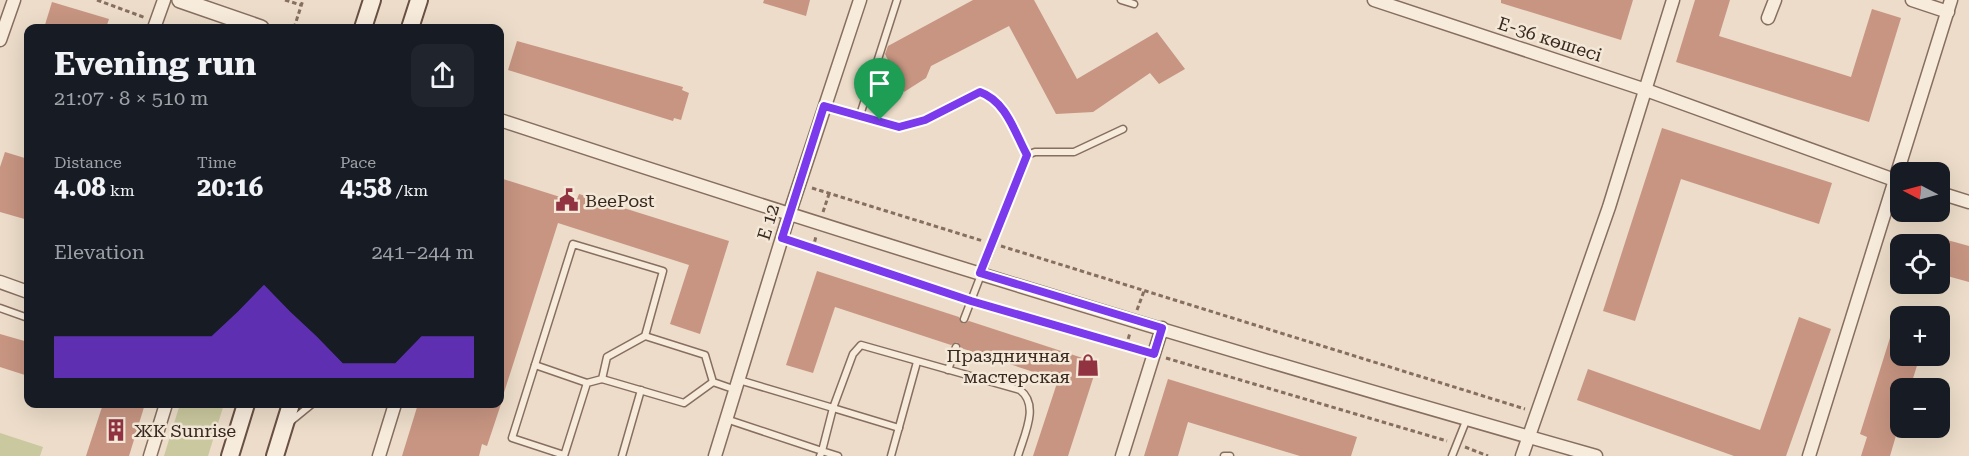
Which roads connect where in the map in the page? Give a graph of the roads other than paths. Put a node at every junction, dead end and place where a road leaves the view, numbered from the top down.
1 (14, 0) edge
2 (164, 0) edge
3 (180, 0) edge
4 (372, 0) edge
5 (418, 0) edge
6 (860, 0) edge
7 (897, 0) edge
8 (1121, 0) edge
9 (1374, 0) edge
10 (1673, 0) edge
11 (1775, 0) edge
12 (1912, 0) edge
13 (1134, 4) dead end
14 (1950, 6) edge
15 (1768, 18) dead end
16 (156, 24) edge
17 (249, 24) edge
18 (364, 24) edge
19 (411, 24) edge
20 (0, 40) edge
21 (1646, 90) junction
22 (824, 106) junction
23 (860, 115) junction
24 (504, 121) edge
25 (1123, 129) dead end
26 (1027, 155) junction
27 (1904, 162) edge
28 (1890, 178) edge
29 (1950, 196) edge
30 (1969, 202) edge
31 (1890, 206) edge
32 (789, 215) junction
33 (980, 273) junction
34 (0, 282) edge
35 (24, 291) edge
36 (0, 308) edge
37 (24, 317) edge
38 (964, 319) dead end
39 (1162, 328) junction
40 (645, 336) junction
41 (956, 347) dead end
42 (917, 362) junction
43 (535, 365) junction
44 (948, 370) junction
45 (602, 379) junction
46 (713, 382) junction
47 (586, 383) junction
48 (737, 385) junction
49 (641, 390) junction
50 (165, 408) edge
51 (245, 408) edge
52 (290, 408) edge
53 (307, 408) edge
54 (394, 408) edge
55 (832, 408) junction
56 (726, 419) junction
57 (1466, 421) junction
58 (284, 426) junction
59 (899, 428) junction
60 (1528, 437) junction
61 (821, 454) edge
62 (150, 456) edge
63 (230, 456) edge
64 (275, 456) edge
65 (379, 456) edge
66 (564, 456) edge
67 (622, 456) edge
68 (715, 456) edge
69 (838, 456) edge
70 (891, 456) edge
71 (1018, 456) edge
72 (1122, 456) edge
73 (1224, 456) edge
74 (1230, 456) edge
75 (1452, 456) edge
76 (1522, 456) edge
77 (1596, 456) edge
78 (1809, 456) edge

1 - 20 street
2 - 16 street
3 - 17 street
4 - 18 main road
5 - 19 main road
6 - 22 street, E 12
7 - 23 lane
8 - 13 lane
9 - 21 street, Е-36 көшесі
10 - 21 street
11 - 15 street
12 - 14 street
14 - 27 street
21 - 28 street, Е-36 көшесі
21 - 60 street
22 - 23 lane
22 - 32 street, E 12
23 - 26 lane
24 - 32 street
25 - 26 lane
26 - 33 lane
29 - 30 street
31 - 78 street
32 - 33 street
32 - 48 street, E 12
33 - 38 lane
33 - 39 street
34 - 35 street
36 - 37 lane
39 - 57 street
39 - 72 street
40 - 43 lane
40 - 45 lane
40 - 46 lane
41 - 44 lane
42 - 44 lane
42 - 55 lane
42 - 59 lane
43 - 47 lane
43 - 66 lane
44 - 71 lane
45 - 47 lane
45 - 49 lane
46 - 48 lane
46 - 49 lane
47 - 66 lane
48 - 55 lane
48 - 56 street, E 12
49 - 67 lane
50 - 62 street
51 - 63 main road
52 - 58 main road
53 - 58 lane
54 - 65 street
55 - 59 lane
55 - 61 lane
56 - 61 lane
56 - 68 street, E 12
57 - 60 street
57 - 75 lane
58 - 64 main road
59 - 70 lane
60 - 76 street
60 - 77 street
61 - 69 lane
73 - 74 lane

